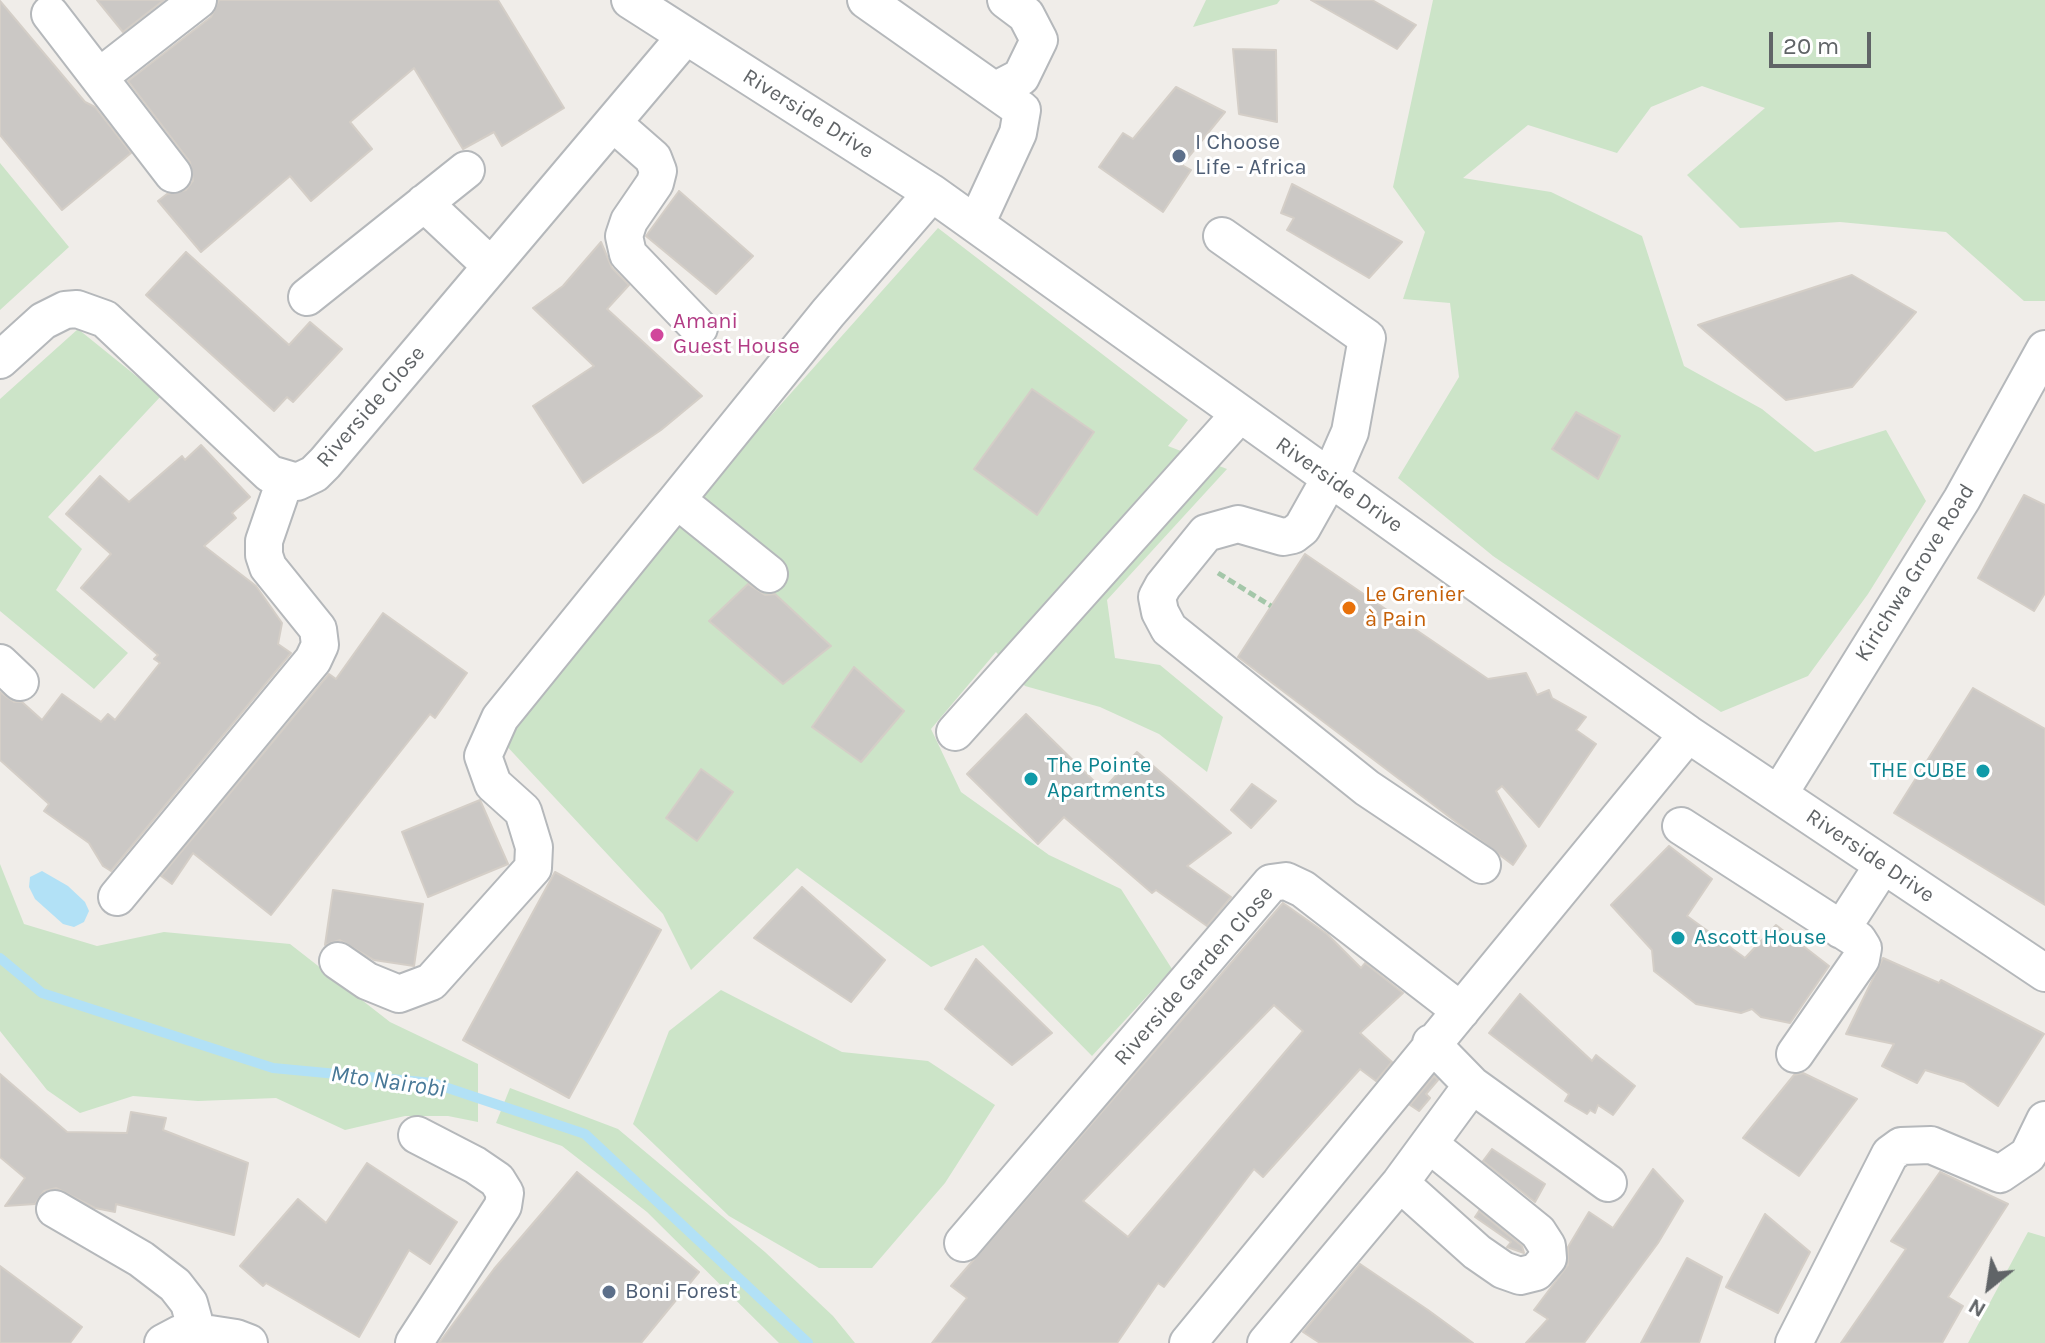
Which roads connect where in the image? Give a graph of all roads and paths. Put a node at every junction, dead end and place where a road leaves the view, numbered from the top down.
1 (198, 0) edge
2 (630, 0) edge
3 (866, 0) edge
4 (1006, 0) edge
5 (50, 14) dead end
6 (685, 37) junction
7 (99, 77) junction
8 (996, 90) junction
9 (613, 123) junction
10 (466, 170) dead end
11 (173, 174) dead end
12 (932, 193) junction
13 (424, 203) junction
14 (976, 224) junction
15 (1222, 236) dead end
16 (491, 266) junction
17 (307, 297) dead end
18 (699, 328) dead end
19 (2045, 349) edge
20 (0, 360) edge
21 (1239, 415) junction
22 (285, 480) junction
23 (1329, 480) junction
24 (677, 500) junction
25 (1188, 555) junction
26 (769, 574) dead end
27 (1271, 606) dead end
28 (955, 732) dead end
29 (1688, 734) junction
30 (1779, 794) junction
31 (1681, 826) dead end
32 (1482, 865) dead end
33 (1883, 865) junction
34 (117, 897) dead end
35 (1841, 930) junction
36 (338, 961) dead end
37 (2045, 973) edge
38 (1461, 1011) junction
39 (1431, 1043) junction
40 (1795, 1054) dead end
41 (1472, 1085) junction
42 (2045, 1120) edge
43 (417, 1135) dead end
44 (1429, 1144) junction
45 (1400, 1183) junction
46 (1608, 1183) dead end
47 (55, 1209) dead end
48 (963, 1243) dead end
49 (197, 1332) junction
50 (163, 1343) edge
51 (249, 1343) edge
52 (414, 1343) edge
53 (1188, 1343) edge
54 (1266, 1343) edge
55 (1794, 1343) edge

1 - 7 street
2 - 6 street, Riverside Drive
3 - 8 street
4 - 8 street
5 - 7 street
6 - 9 street, Riverside Close
6 - 12 street, Riverside Drive
7 - 11 street
8 - 14 street
9 - 16 street, Riverside Close
9 - 18 street
10 - 13 street
12 - 14 street, Riverside Drive
12 - 24 street
13 - 16 street
13 - 17 street
14 - 21 street, Riverside Drive
15 - 23 street
16 - 22 street, Riverside Close
19 - 30 street, Kirichwa Grove Road
20 - 22 street
21 - 23 street, Riverside Drive
21 - 28 street
22 - 34 street
23 - 25 street
23 - 29 street, Riverside Drive
24 - 26 street
24 - 36 street
25 - 27 path
25 - 32 street
29 - 30 street, Riverside Drive
29 - 38 street
30 - 33 street, Riverside Drive
31 - 35 street
33 - 35 street
33 - 37 street, Riverside Drive
35 - 40 street
38 - 39 street
38 - 48 street, Riverside Garden Close
39 - 41 street
39 - 53 street
41 - 44 street
41 - 46 street
42 - 55 street
43 - 52 street
44 - 45 street
44 - 45 street
45 - 54 street
47 - 49 street
49 - 50 street
49 - 51 street

